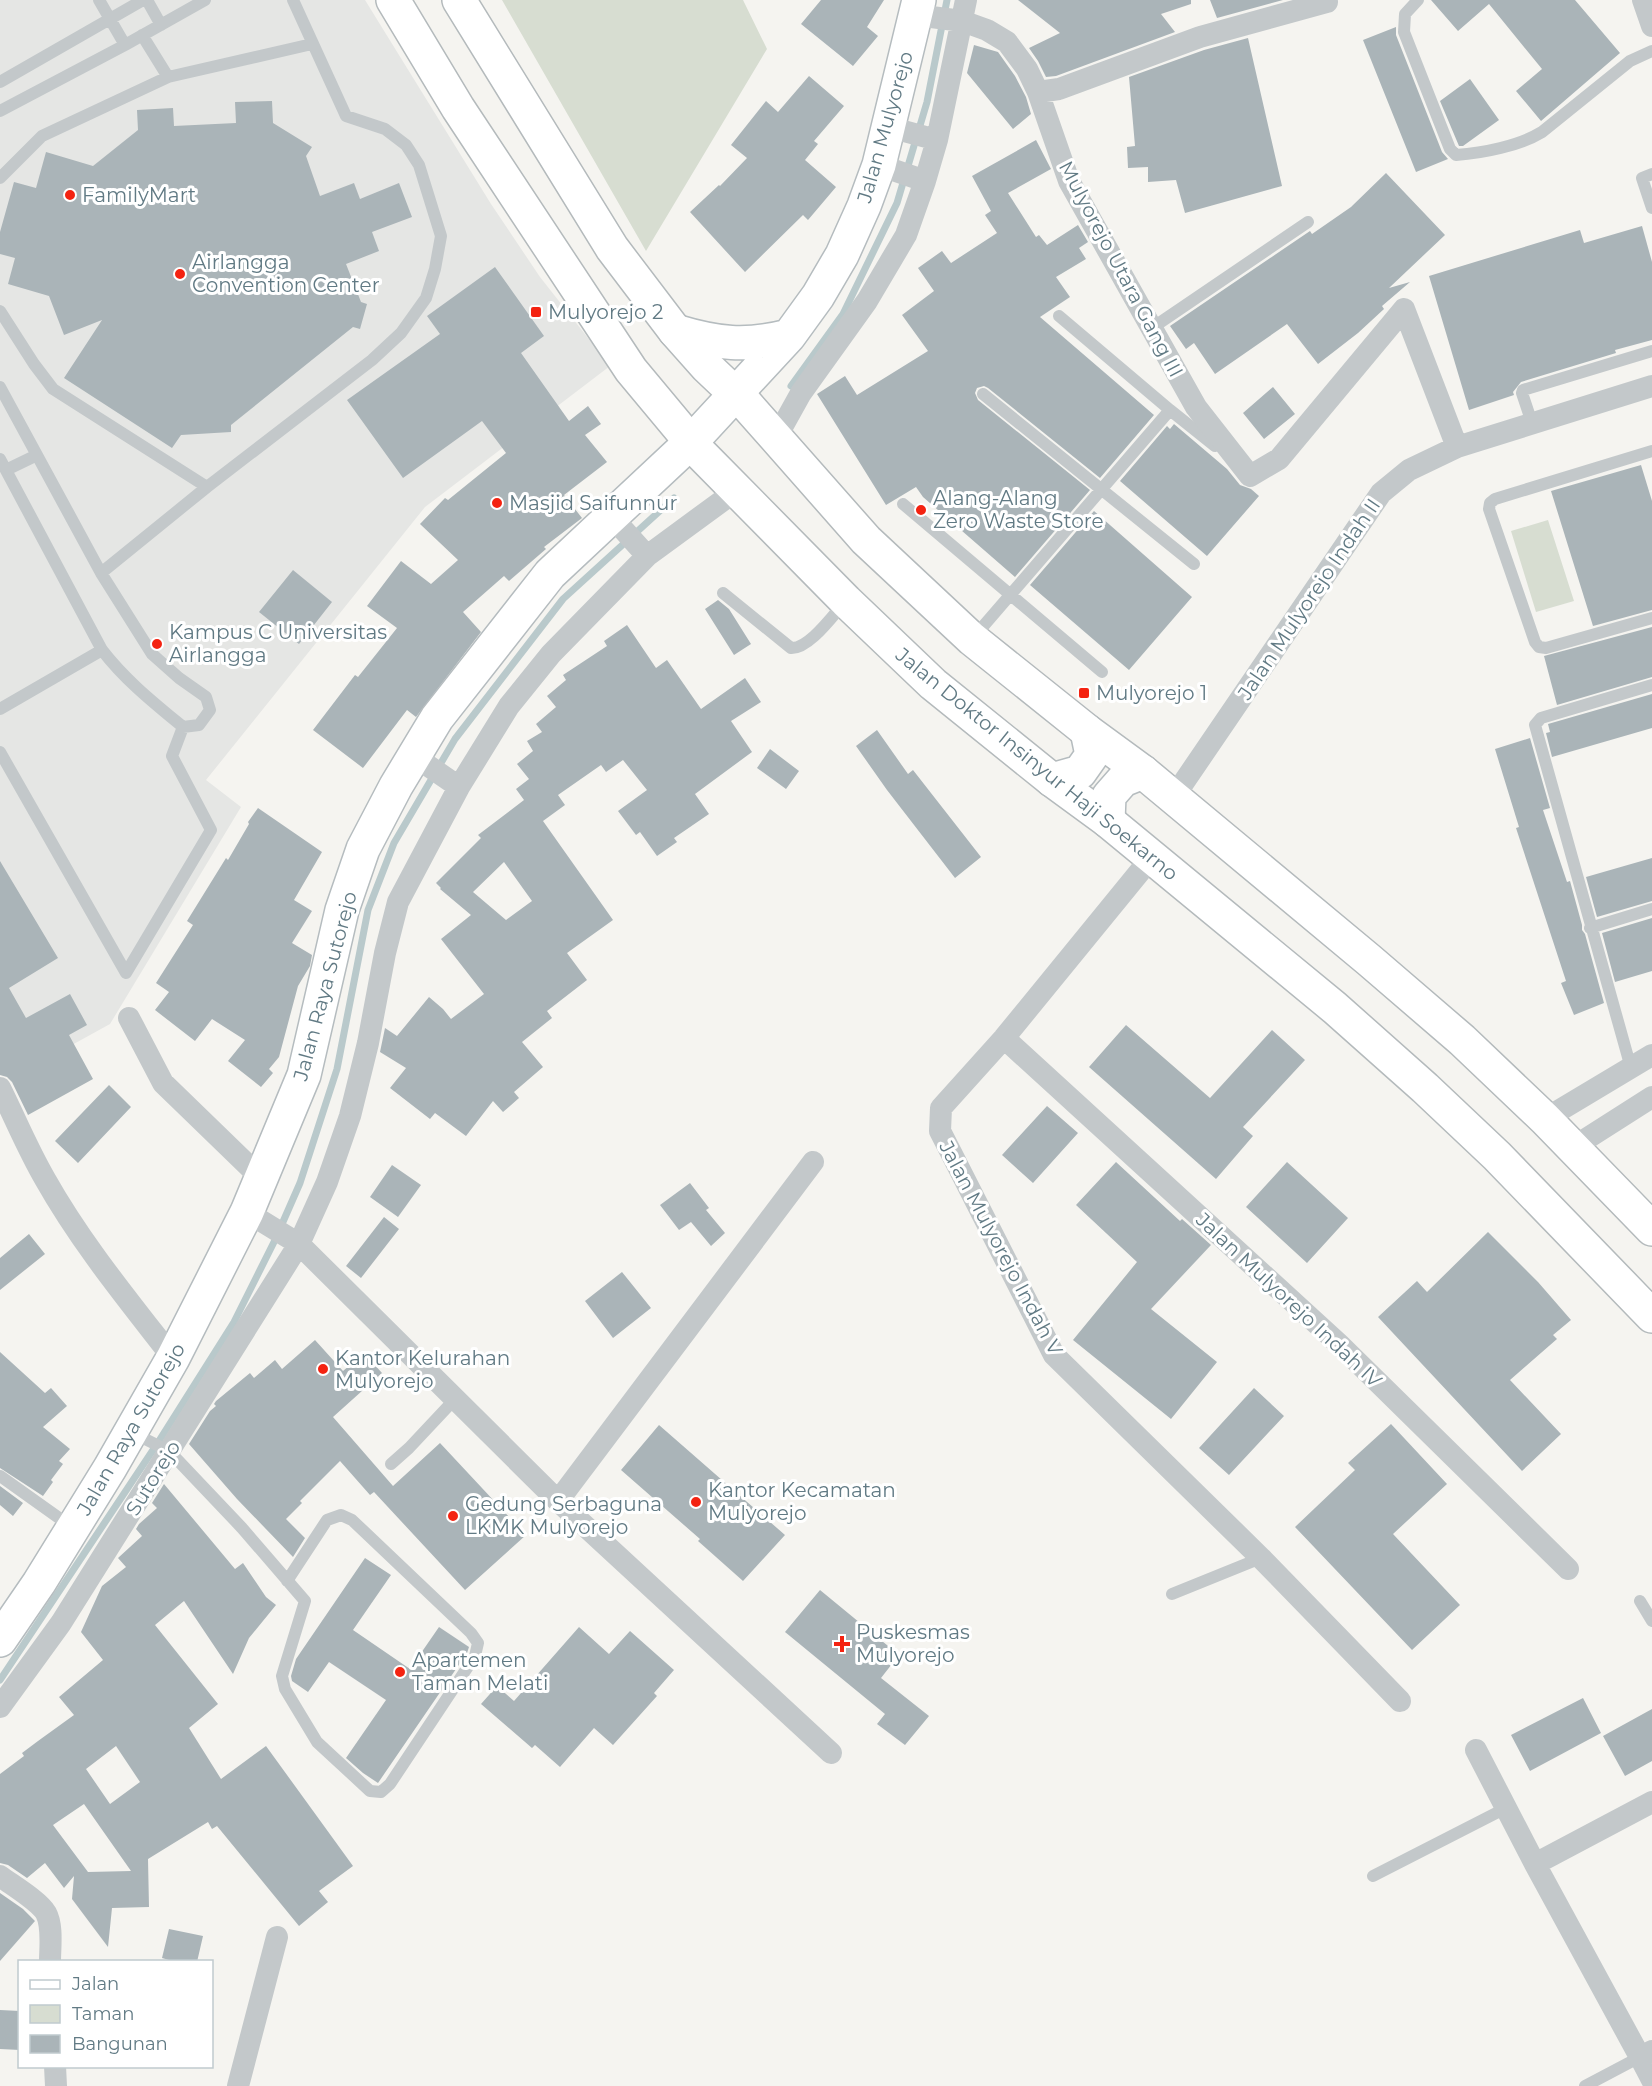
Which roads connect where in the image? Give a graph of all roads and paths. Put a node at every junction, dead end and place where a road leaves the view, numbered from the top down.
1 (99, 0) edge
2 (145, 0) edge
3 (205, 0) edge
4 (293, 0) edge
5 (393, 0) edge
6 (459, 0) edge
7 (1418, 0) edge
8 (1643, 0) edge
9 (1327, 2) dead end
10 (920, 11) edge
11 (959, 14) edge
12 (110, 19) junction
13 (161, 25) junction
14 (1652, 26) edge
15 (142, 35) junction
16 (312, 44) junction
17 (125, 45) junction
18 (1652, 51) edge
19 (168, 77) junction
20 (0, 82) edge
21 (1038, 92) junction
22 (0, 111) edge
23 (895, 129) junction
24 (931, 139) junction
25 (884, 166) junction
26 (1652, 174) edge
27 (0, 178) edge
28 (918, 179) junction
29 (1652, 208) edge
30 (1308, 222) dead end
31 (0, 311) edge
32 (1059, 316) dead end
33 (1152, 328) junction
34 (675, 331) junction
35 (789, 336) junction
36 (1652, 351) edge
37 (1652, 386) edge
38 (0, 387) edge
39 (983, 394) dead end
40 (1170, 410) junction
41 (756, 415) junction
42 (1532, 423) junction
43 (1215, 446) dead end
44 (1457, 447) junction
45 (696, 448) junction
46 (1652, 451) edge
47 (37, 455) junction
48 (0, 459) edge
49 (6, 470) junction
50 (731, 485) junction
51 (207, 487) junction
52 (1101, 490) junction
53 (903, 504) dead end
54 (616, 521) junction
55 (645, 553) junction
56 (1194, 564) dead end
57 (101, 573) junction
58 (723, 593) dead end
59 (1011, 595) junction
60 (846, 601) junction
61 (1652, 618) edge
62 (972, 639) junction
63 (102, 650) junction
64 (1102, 672) dead end
65 (1652, 685) edge
66 (0, 709) edge
67 (183, 727) junction
68 (1087, 731) junction
69 (0, 752) edge
70 (419, 760) junction
71 (1143, 772) junction
72 (1052, 780) junction
73 (453, 783) junction
74 (1173, 798) junction
75 (1108, 821) junction
76 (1151, 858) junction
77 (1652, 909) edge
78 (1590, 928) junction
79 (129, 1017) dead end
80 (1004, 1038) junction
81 (1652, 1055) edge
82 (1631, 1068) junction
83 (0, 1088) edge
84 (1652, 1097) edge
85 (1565, 1108) junction
86 (1593, 1134) junction
87 (813, 1162) dead end
88 (261, 1178) junction
89 (254, 1216) junction
90 (1652, 1229) edge
91 (295, 1241) junction
92 (1652, 1317) edge
93 (173, 1358) junction
94 (455, 1399) junction
95 (134, 1434) junction
96 (165, 1450) junction
97 (391, 1464) dead end
98 (0, 1476) edge
99 (558, 1502) junction
100 (74, 1529) junction
101 (1261, 1557) junction
102 (1568, 1569) dead end
103 (287, 1581) junction
104 (1172, 1594) dead end
105 (1640, 1601) dead end
106 (1652, 1621) edge
107 (0, 1640) edge
108 (1400, 1701) dead end
109 (0, 1707) edge
110 (1476, 1750) dead end
111 (831, 1753) dead end
112 (1652, 1802) edge
113 (1506, 1808) junction
114 (1535, 1864) junction
115 (0, 1876) edge
116 (1373, 1876) dead end
117 (278, 1937) dead end
118 (50, 1960) edge
119 (1646, 2054) edge
120 (55, 2068) edge
121 (1652, 2080) edge
122 (56, 2086) edge
123 (237, 2086) edge
124 (1585, 2086) edge

1 - 12 lane
2 - 12 lane
2 - 13 lane
3 - 13 lane
4 - 16 lane
5 - 45 main road, Jalan Doktor Insinyur Haji Soekarno
6 - 34 main road
7 - 18 lane
8 - 14 street
9 - 21 street
10 - 11 street, Mulyorejo Utara Gang III
10 - 23 main road, Jalan Mulyorejo
11 - 21 street, Mulyorejo Utara Gang III
11 - 24 street
12 - 17 lane
12 - 20 lane
13 - 15 lane
15 - 17 lane
15 - 19 lane
16 - 19 lane
16 - 51 lane
17 - 22 lane
19 - 27 lane
21 - 33 street, Mulyorejo Utara Gang III
23 - 24 street
23 - 25 main road, Jalan Mulyorejo
24 - 28 street
25 - 28 street
25 - 35 main road, Jalan Mulyorejo
26 - 29 lane
28 - 41 street
30 - 33 lane
31 - 51 lane
32 - 40 lane
33 - 44 street, Mulyorejo Utara Gang III
34 - 35 main road
34 - 41 main road
35 - 41 main road, Jalan Mulyorejo
36 - 42 lane
37 - 42 street, Jalan Mulyorejo Indah II
38 - 47 lane
39 - 52 lane
40 - 43 lane
40 - 52 lane
41 - 45 main road, Jalan Raya Sutorejo
41 - 62 main road
42 - 44 street, Jalan Mulyorejo Indah II
44 - 74 street, Jalan Mulyorejo Indah II
45 - 50 main road, Jalan Doktor Insinyur Haji Soekarno
45 - 54 main road, Jalan Raya Sutorejo
46 - 61 lane
47 - 49 lane
47 - 57 lane
48 - 49 lane
49 - 63 lane
50 - 55 street, Sutorejo
50 - 60 main road, Jalan Doktor Insinyur Haji Soekarno
51 - 57 lane
52 - 56 lane
52 - 59 lane
53 - 59 lane
54 - 55 street
54 - 70 main road, Jalan Raya Sutorejo
55 - 73 street, Sutorejo
57 - 67 lane
58 - 60 lane
59 - 62 lane
59 - 64 lane
60 - 72 main road, Jalan Doktor Insinyur Haji Soekarno
62 - 68 main road
63 - 66 lane
63 - 67 lane
65 - 78 lane
67 - 69 lane
68 - 71 main road
68 - 72 main road
70 - 73 street
70 - 88 main road, Jalan Raya Sutorejo
71 - 74 main road
71 - 75 main road
72 - 75 main road, Jalan Doktor Insinyur Haji Soekarno
73 - 91 street, Sutorejo
74 - 85 main road
75 - 76 main road, Jalan Doktor Insinyur Haji Soekarno
76 - 80 street, Jalan Mulyorejo Indah V
76 - 92 main road, Jalan Doktor Insinyur Haji Soekarno
77 - 78 lane
78 - 82 lane
79 - 88 street
80 - 101 street, Jalan Mulyorejo Indah V
80 - 102 street, Jalan Mulyorejo Indah IV
81 - 82 street
82 - 85 street
83 - 93 street
84 - 86 street
85 - 86 main road
86 - 90 main road
87 - 99 street
88 - 89 main road, Jalan Raya Sutorejo
89 - 91 street
89 - 93 main road, Jalan Raya Sutorejo
91 - 94 street
91 - 96 street, Sutorejo
93 - 95 main road, Jalan Raya Sutorejo
94 - 97 lane
94 - 99 street
95 - 96 lane
95 - 100 main road, Jalan Raya Sutorejo
96 - 103 lane
96 - 109 street, Sutorejo
98 - 100 lane
99 - 111 street
100 - 107 main road, Jalan Raya Sutorejo
101 - 104 lane
101 - 108 street, Jalan Mulyorejo Indah V
103 - 103 lane
105 - 106 lane
110 - 113 street
112 - 114 street
113 - 114 street
113 - 116 lane
114 - 119 street
115 - 118 street
117 - 123 street
119 - 121 street
119 - 124 lane
120 - 122 street

